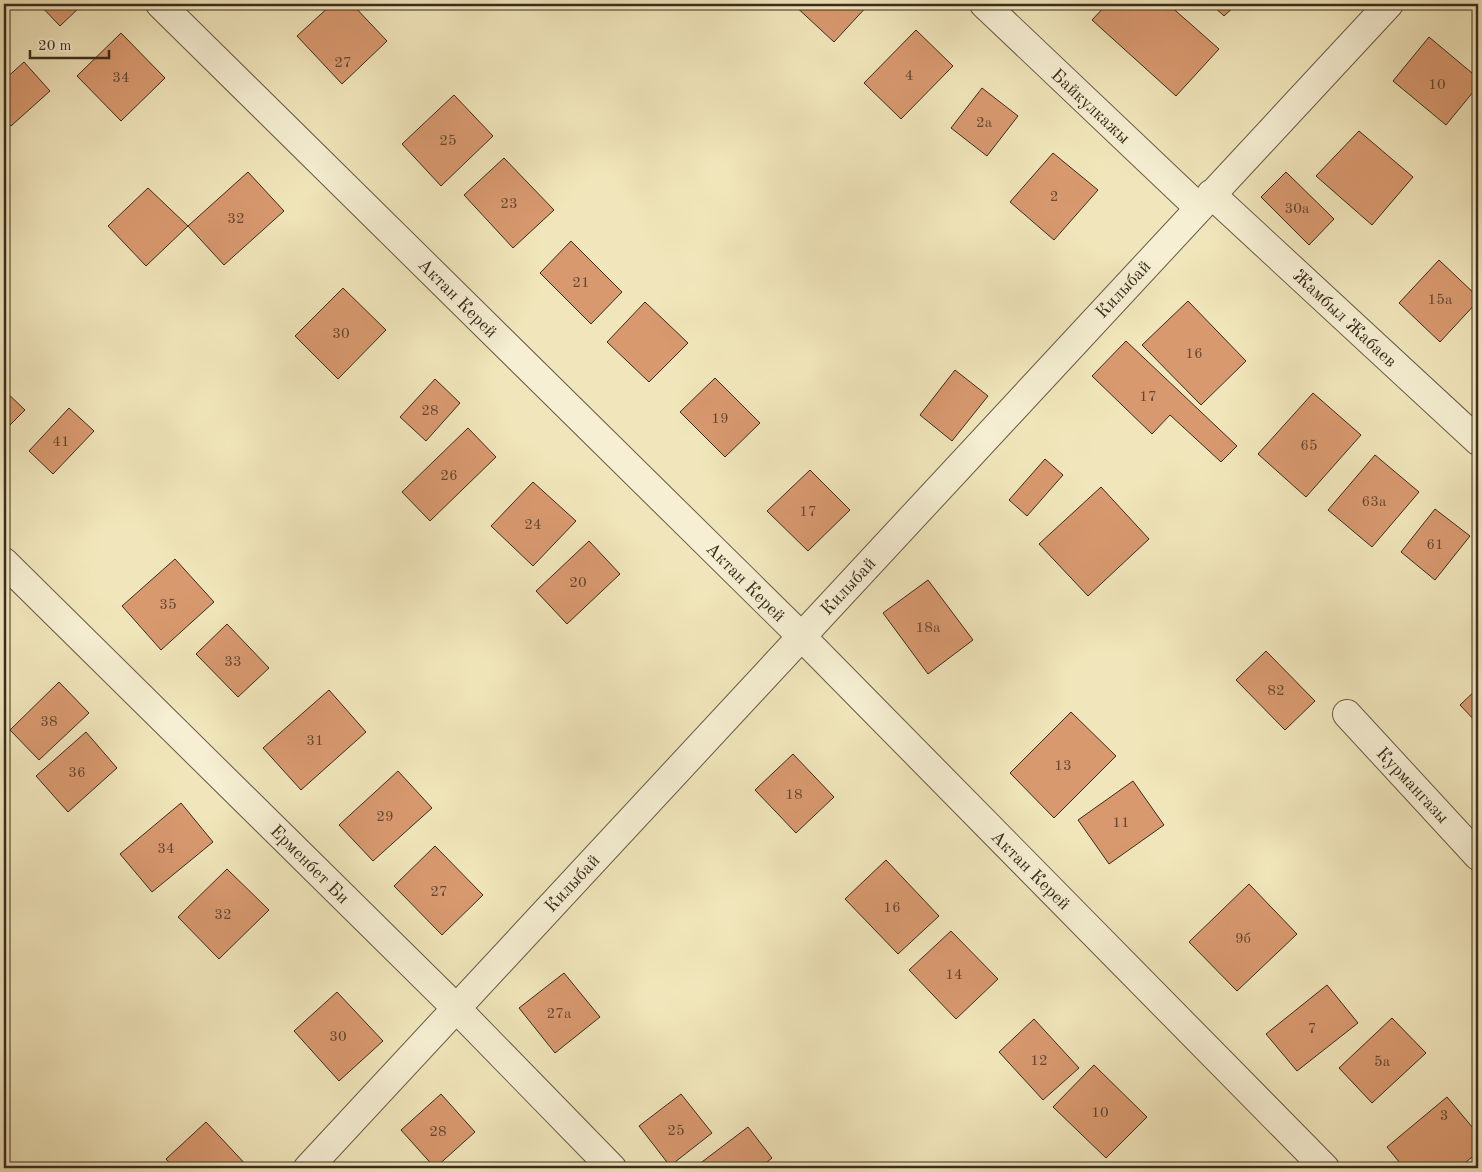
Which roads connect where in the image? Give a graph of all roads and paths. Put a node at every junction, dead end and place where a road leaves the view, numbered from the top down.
1 (160, 4) edge
2 (984, 4) edge
3 (1389, 4) edge
4 (1205, 201) junction
5 (1478, 441) edge
6 (4, 562) edge
7 (801, 636) junction
8 (1347, 714) dead end
9 (1478, 856) edge
10 (456, 1008) junction
11 (308, 1168) edge
12 (612, 1168) edge
13 (1325, 1168) edge

1 - 7 street, Актан Керей
2 - 4 street, Байкулкажы
3 - 4 street, Килыбай
4 - 5 street, Жамбыл Жабаев
4 - 7 street, Килыбай
6 - 10 street, Ерменбет Би
7 - 10 street, Килыбай
7 - 13 street, Актан Керей
8 - 9 street, Курмангазы
10 - 11 street, Килыбай
10 - 12 street, Ерменбет Би

